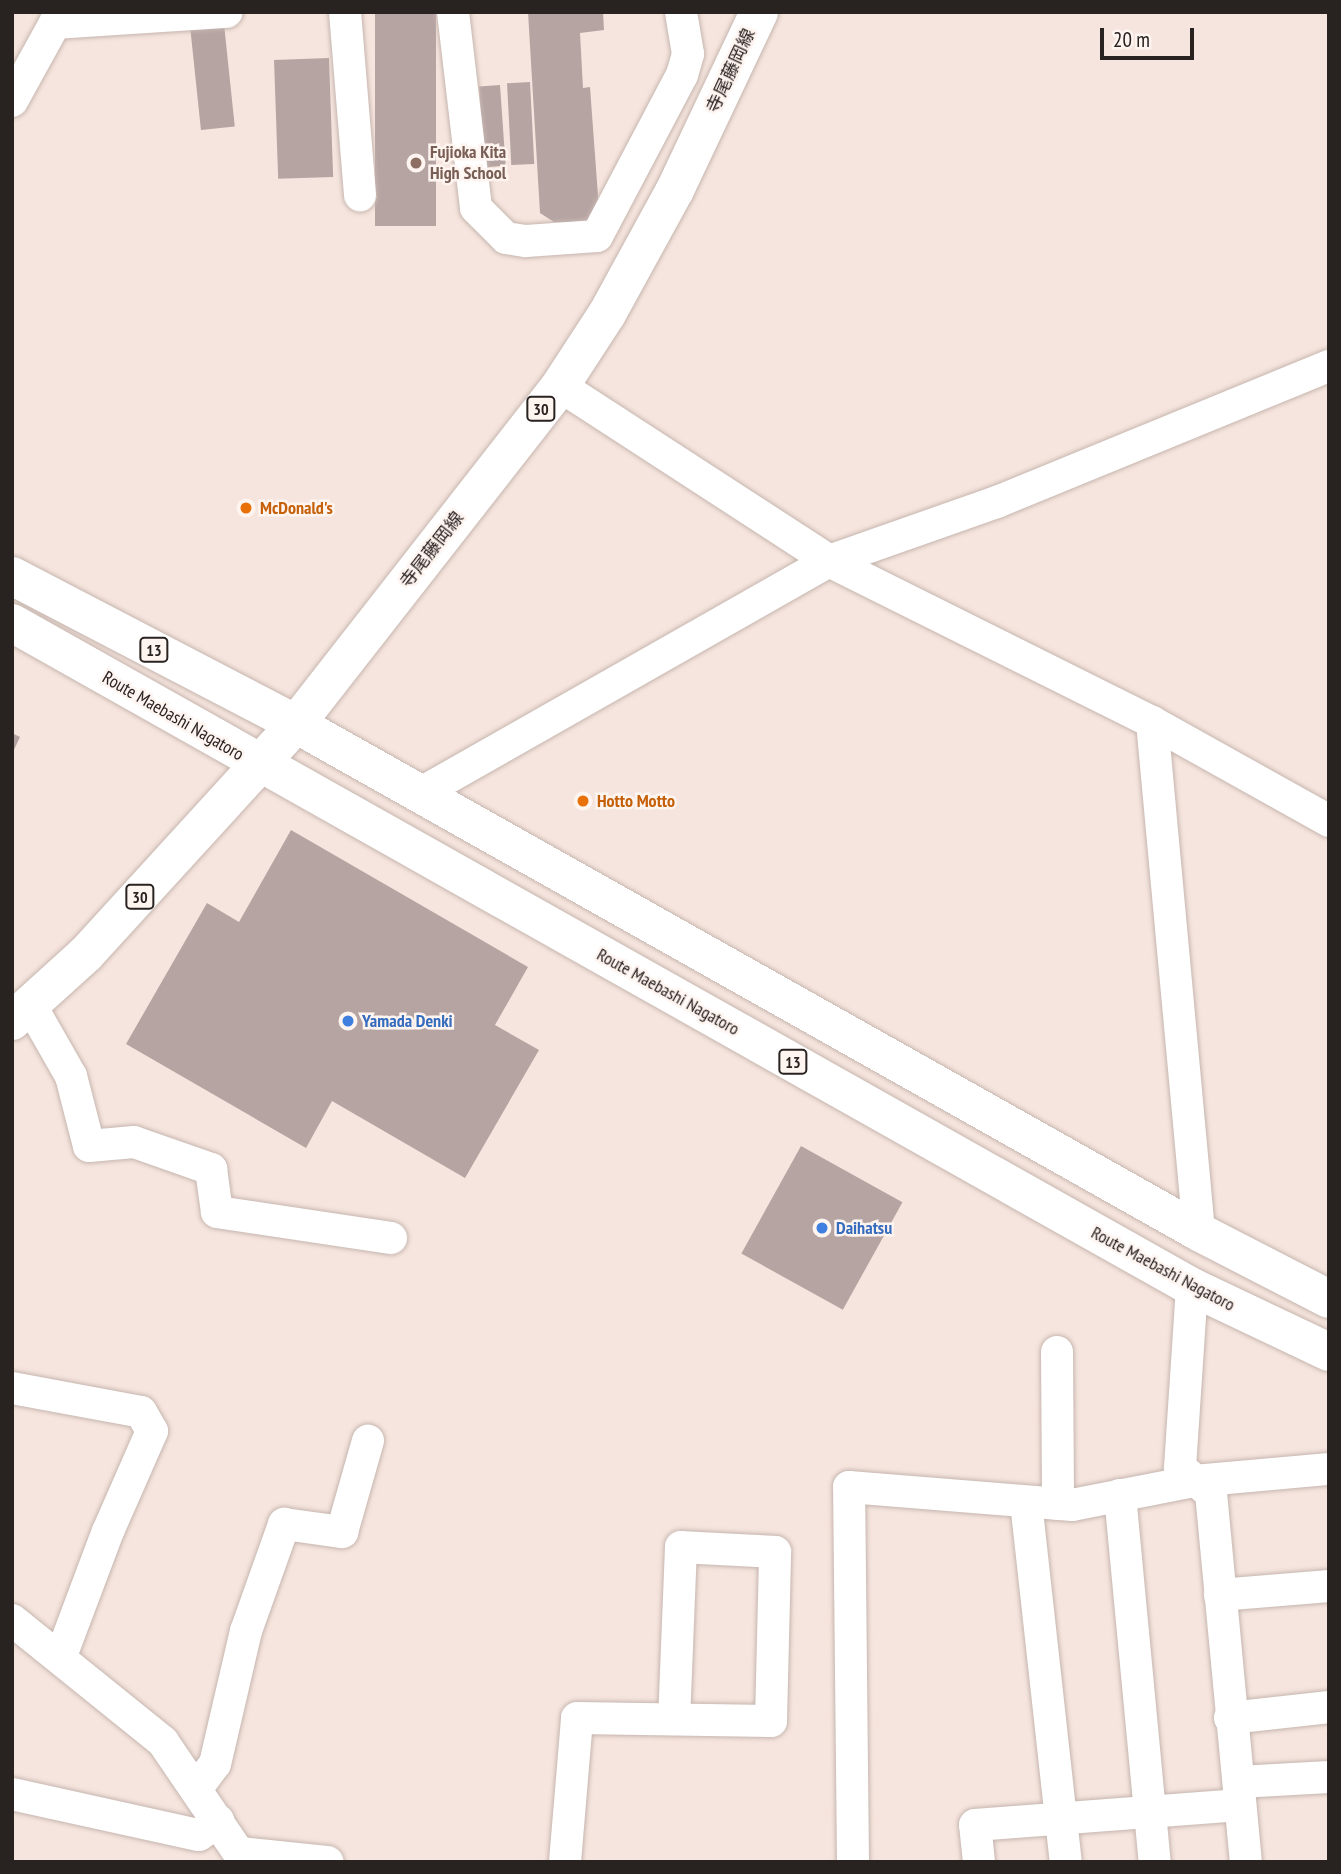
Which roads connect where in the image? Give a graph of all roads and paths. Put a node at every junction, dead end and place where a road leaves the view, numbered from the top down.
1 (227, 12) edge
2 (345, 12) edge
3 (453, 12) edge
4 (681, 12) edge
5 (759, 12) edge
6 (55, 18) edge
7 (12, 101) edge
8 (359, 195) dead end
9 (1329, 366) edge
10 (559, 386) junction
11 (829, 561) junction
12 (12, 576) edge
13 (12, 624) edge
14 (1152, 722) junction
15 (296, 724) junction
16 (260, 766) junction
17 (421, 793) junction
18 (1329, 821) edge
19 (22, 1013) edge
20 (1199, 1232) junction
21 (391, 1238) dead end
22 (1192, 1287) junction
23 (1329, 1299) edge
24 (1057, 1352) dead end
25 (1329, 1352) edge
26 (12, 1388) edge
27 (368, 1441) dead end
28 (1329, 1469) edge
29 (1194, 1481) junction
30 (1120, 1495) junction
31 (1026, 1502) junction
32 (1058, 1504) junction
33 (1329, 1586) edge
34 (1220, 1595) junction
35 (12, 1620) edge
36 (61, 1656) junction
37 (1329, 1707) edge
38 (1230, 1718) junction
39 (674, 1719) junction
40 (1329, 1777) edge
41 (196, 1789) junction
42 (1240, 1793) junction
43 (14, 1794) edge
44 (1149, 1812) junction
45 (1062, 1819) junction
46 (218, 1821) junction
47 (243, 1857) edge
48 (328, 1862) edge
49 (565, 1862) edge
50 (853, 1862) edge
51 (979, 1862) edge
52 (1066, 1862) edge
53 (1155, 1862) edge
54 (1246, 1862) edge

1 - 6 street
2 - 8 street
3 - 4 street
5 - 10 main road, 寺尾藤岡線 / 30
6 - 7 street
9 - 11 street
10 - 11 street
10 - 15 main road, 寺尾藤岡線 / 30
11 - 14 street
11 - 17 street
12 - 15 main road, 13
13 - 16 main road, Route Maebashi Nagatoro / 13
14 - 18 street
14 - 20 street
15 - 16 main road, 寺尾藤岡線 / 30
15 - 17 main road, 13
16 - 19 main road, 寺尾藤岡線 / 30
16 - 22 main road, Route Maebashi Nagatoro / 13
17 - 20 main road, 13
19 - 21 street
20 - 23 main road, 13
22 - 25 main road, Route Maebashi Nagatoro / 13
22 - 29 street
24 - 32 street
26 - 36 street
27 - 41 street
28 - 29 street
29 - 30 street
29 - 34 street
30 - 32 street
30 - 44 street
31 - 32 street
31 - 45 street
31 - 50 street
33 - 34 street
34 - 38 street
35 - 36 street
36 - 41 street
37 - 38 street
38 - 42 street
39 - 39 street
39 - 49 street
40 - 42 street
41 - 46 street
42 - 44 street
42 - 54 street
43 - 46 street
44 - 45 street
44 - 53 street
45 - 51 street
45 - 52 street
46 - 47 street
47 - 48 street

